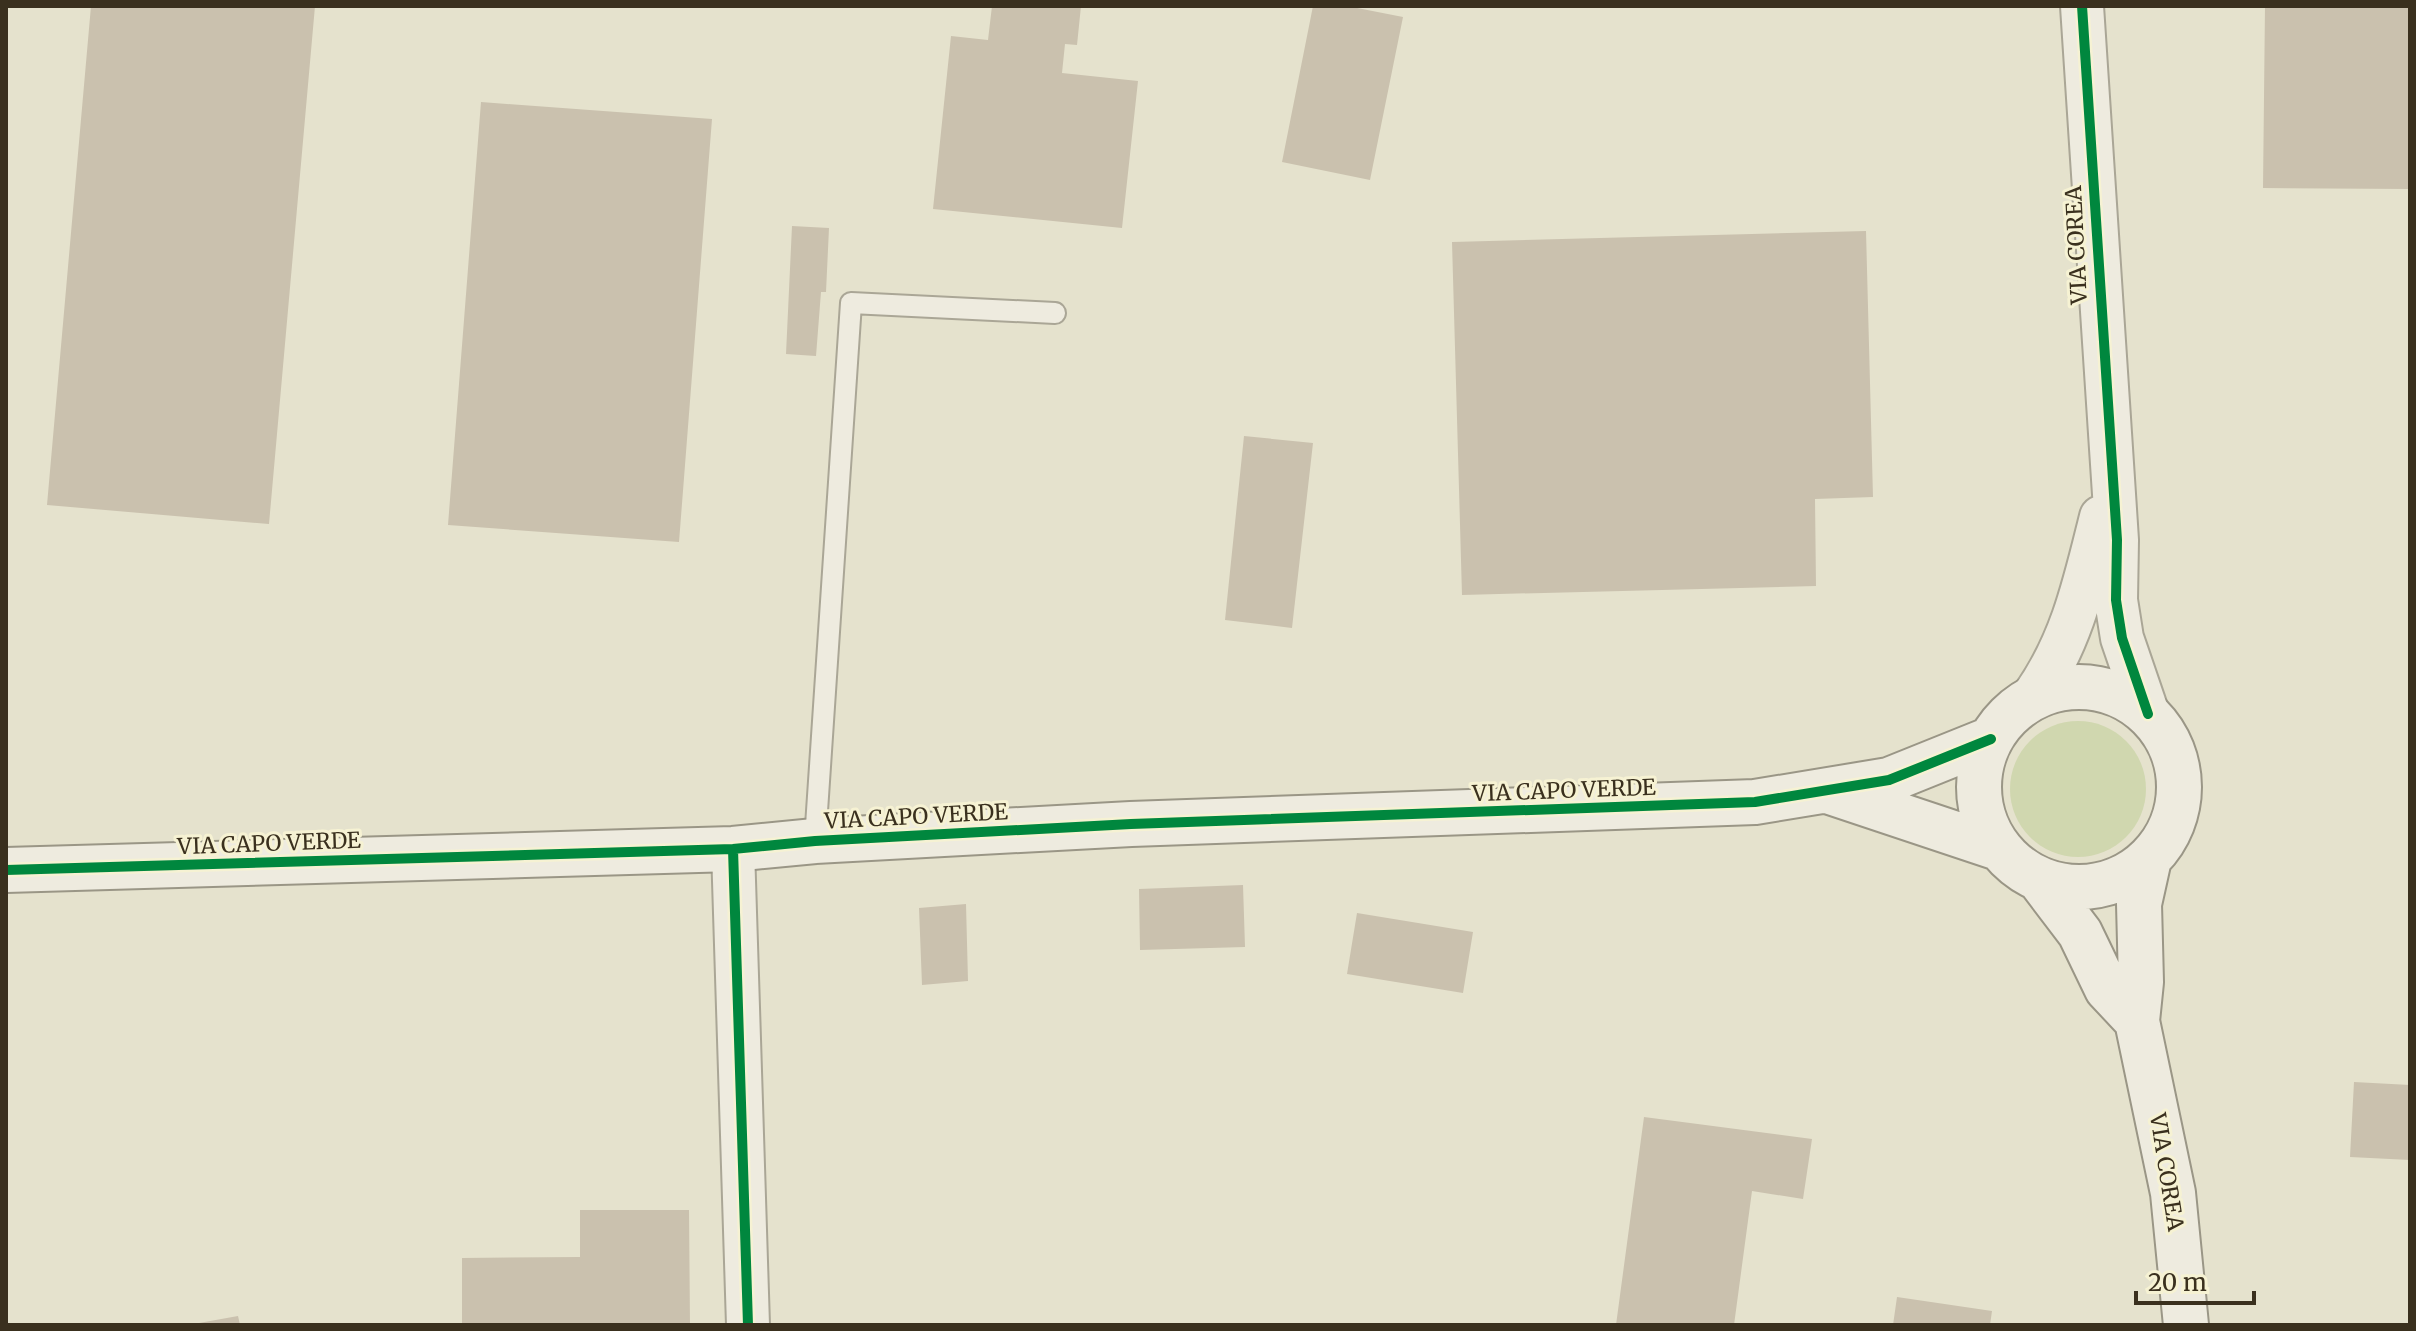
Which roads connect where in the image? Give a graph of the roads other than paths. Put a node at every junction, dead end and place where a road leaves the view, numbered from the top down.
1 (2082, 6) edge
2 (1055, 313) dead end
3 (2110, 481) junction
4 (2032, 698) junction
5 (2148, 714) junction
6 (1991, 739) junction
7 (1828, 791) junction
8 (815, 841) junction
9 (1998, 848) junction
10 (733, 849) junction
11 (2149, 859) junction
12 (6, 870) edge
13 (2039, 879) junction
14 (2137, 1021) junction
15 (748, 1325) edge
16 (2186, 1325) edge

1 - 3 street, VIA COREA
2 - 8 lane
3 - 4 street
3 - 5 street
4 - 5 street
4 - 6 street
5 - 11 street
6 - 7 street, VIA CAPO VERDE
6 - 9 street
7 - 8 street, VIA CAPO VERDE
7 - 9 street
8 - 10 street, VIA CAPO VERDE
9 - 13 street
10 - 12 street, VIA CAPO VERDE
10 - 15 street
11 - 13 street
11 - 14 street
13 - 14 street
14 - 16 street, VIA COREA

